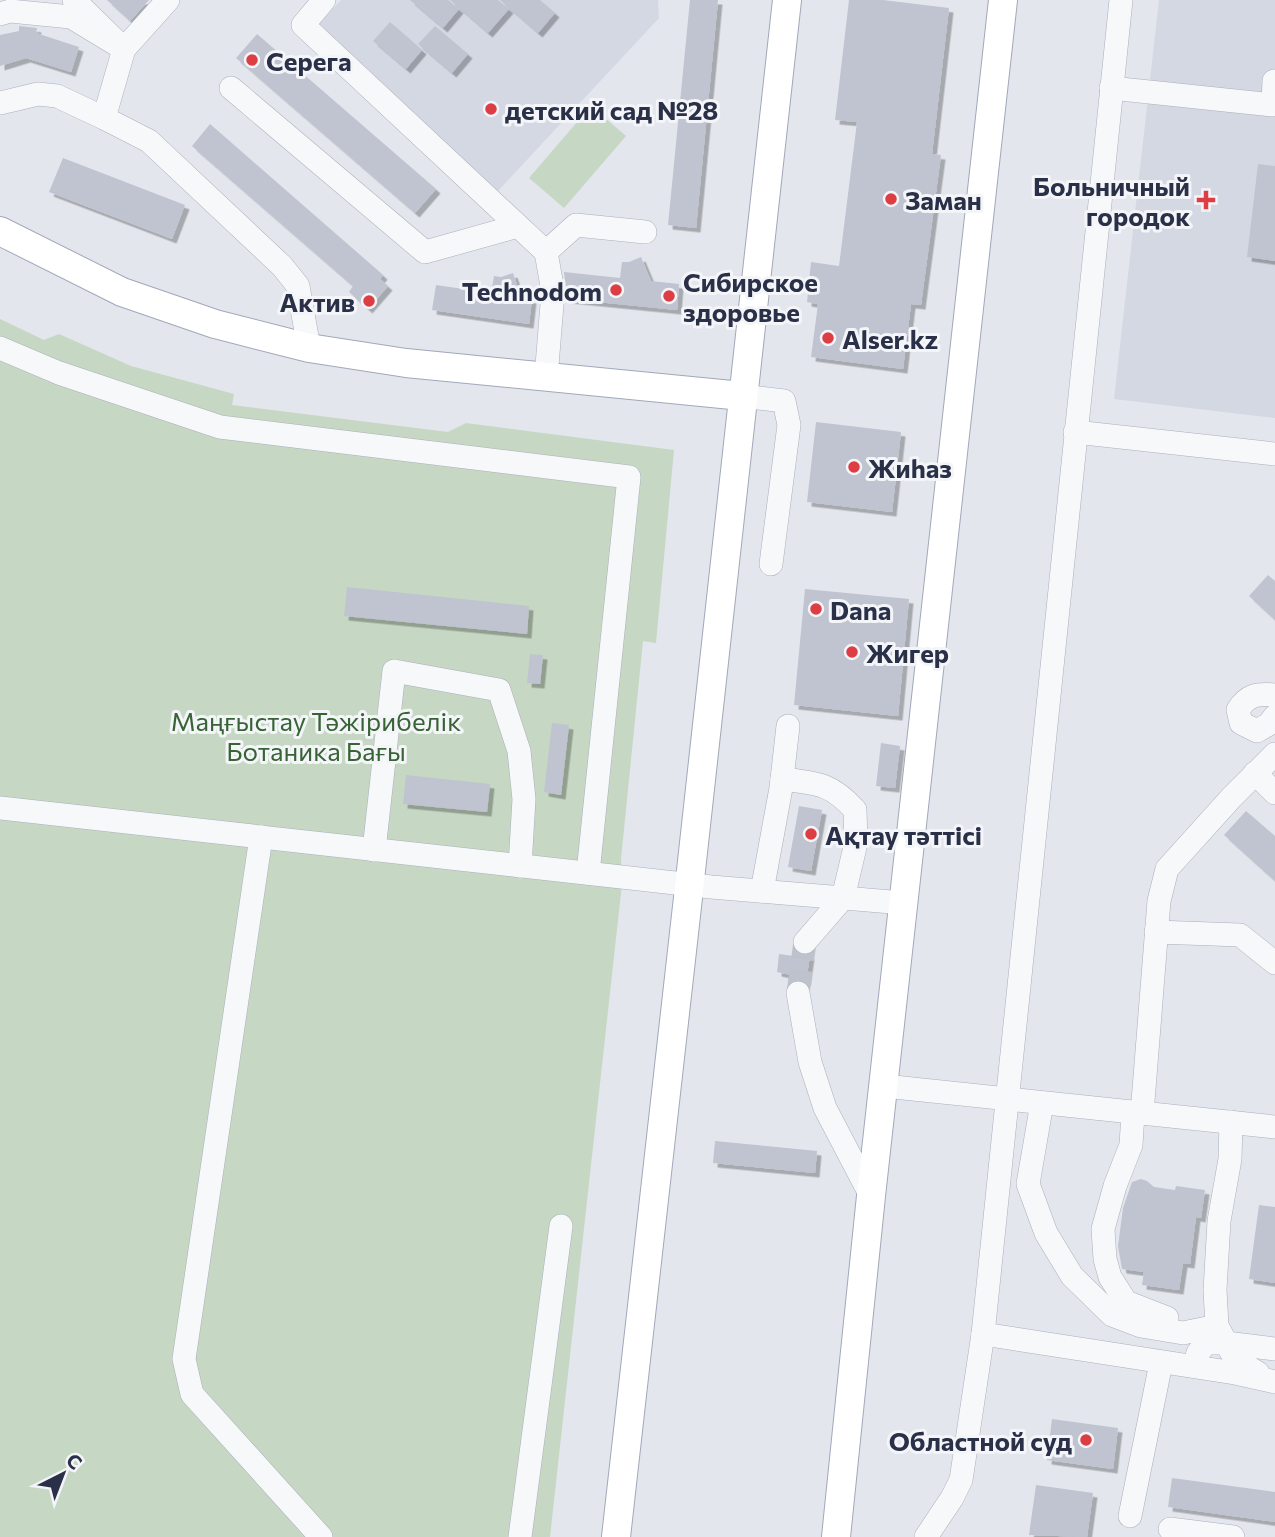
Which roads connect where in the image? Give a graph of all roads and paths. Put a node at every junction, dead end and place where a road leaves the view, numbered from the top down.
1 (74, 0) edge
2 (168, 0) edge
3 (324, 0) edge
4 (788, 0) edge
5 (1003, 0) edge
6 (1121, 0) edge
7 (0, 14) edge
8 (124, 49) junction
9 (1274, 81) edge
10 (231, 88) dead end
11 (1111, 88) junction
12 (0, 103) edge
13 (104, 118) junction
14 (518, 226) junction
15 (0, 231) edge
16 (645, 232) dead end
17 (546, 253) junction
18 (0, 348) edge
19 (309, 348) junction
20 (546, 378) junction
21 (742, 397) junction
22 (1075, 432) junction
23 (1275, 454) edge
24 (771, 564) dead end
25 (1275, 695) edge
26 (1275, 716) edge
27 (788, 726) dead end
28 (1275, 754) edge
29 (1255, 774) junction
30 (782, 779) junction
31 (1275, 793) edge
32 (0, 808) edge
33 (261, 837) junction
34 (374, 850) junction
35 (520, 866) junction
36 (588, 873) junction
37 (691, 885) junction
38 (762, 891) junction
39 (843, 898) junction
40 (904, 903) junction
41 (1156, 932) junction
42 (805, 942) tunnel mouth
43 (1275, 963) edge
44 (798, 993) tunnel mouth
45 (884, 1086) junction
46 (1006, 1099) junction
47 (1041, 1104) junction
48 (1137, 1113) junction
49 (1231, 1122) junction
50 (1275, 1127) edge
51 (871, 1196) junction
52 (561, 1226) dead end
53 (1167, 1318) dead end
54 (983, 1334) junction
55 (1221, 1334) junction
56 (1275, 1349) edge
57 (1161, 1363) junction
58 (1194, 1366) junction
59 (1273, 1381) edge
60 (1130, 1516) dead end
61 (1170, 1529) dead end
62 (321, 1537) edge
63 (520, 1537) edge
64 (616, 1537) edge
65 (836, 1537) edge
66 (926, 1537) edge
67 (1233, 1537) edge

1 - 8 street
2 - 8 street
3 - 14 street
4 - 21 main road
5 - 40 main road
6 - 11 street
7 - 8 street
8 - 13 street
9 - 11 street
10 - 14 street
11 - 22 street
12 - 13 street
13 - 19 street
14 - 17 street
15 - 19 main road
16 - 17 street
17 - 20 street
18 - 36 street
19 - 20 main road
20 - 21 main road
21 - 24 street
21 - 37 main road
22 - 23 street
22 - 46 street
25 - 26 street
27 - 30 street
28 - 29 street
29 - 31 street
29 - 41 street
30 - 38 street
30 - 39 street
32 - 33 street
33 - 34 street
33 - 62 street
34 - 35 street
34 - 35 street
35 - 36 street
36 - 37 street
37 - 38 street
37 - 64 main road
38 - 39 street
39 - 40 street
39 - 42 street
40 - 45 main road
41 - 43 street
41 - 48 street
44 - 51 street
45 - 46 street
45 - 51 main road
46 - 47 street
46 - 54 street
47 - 48 street
47 - 55 street
48 - 49 street
48 - 53 street
49 - 50 street
49 - 55 street
51 - 65 main road
52 - 63 street
54 - 57 street
54 - 66 street
55 - 56 street
55 - 58 street
55 - 59 street
57 - 58 street
57 - 60 street
58 - 59 street
61 - 67 street

